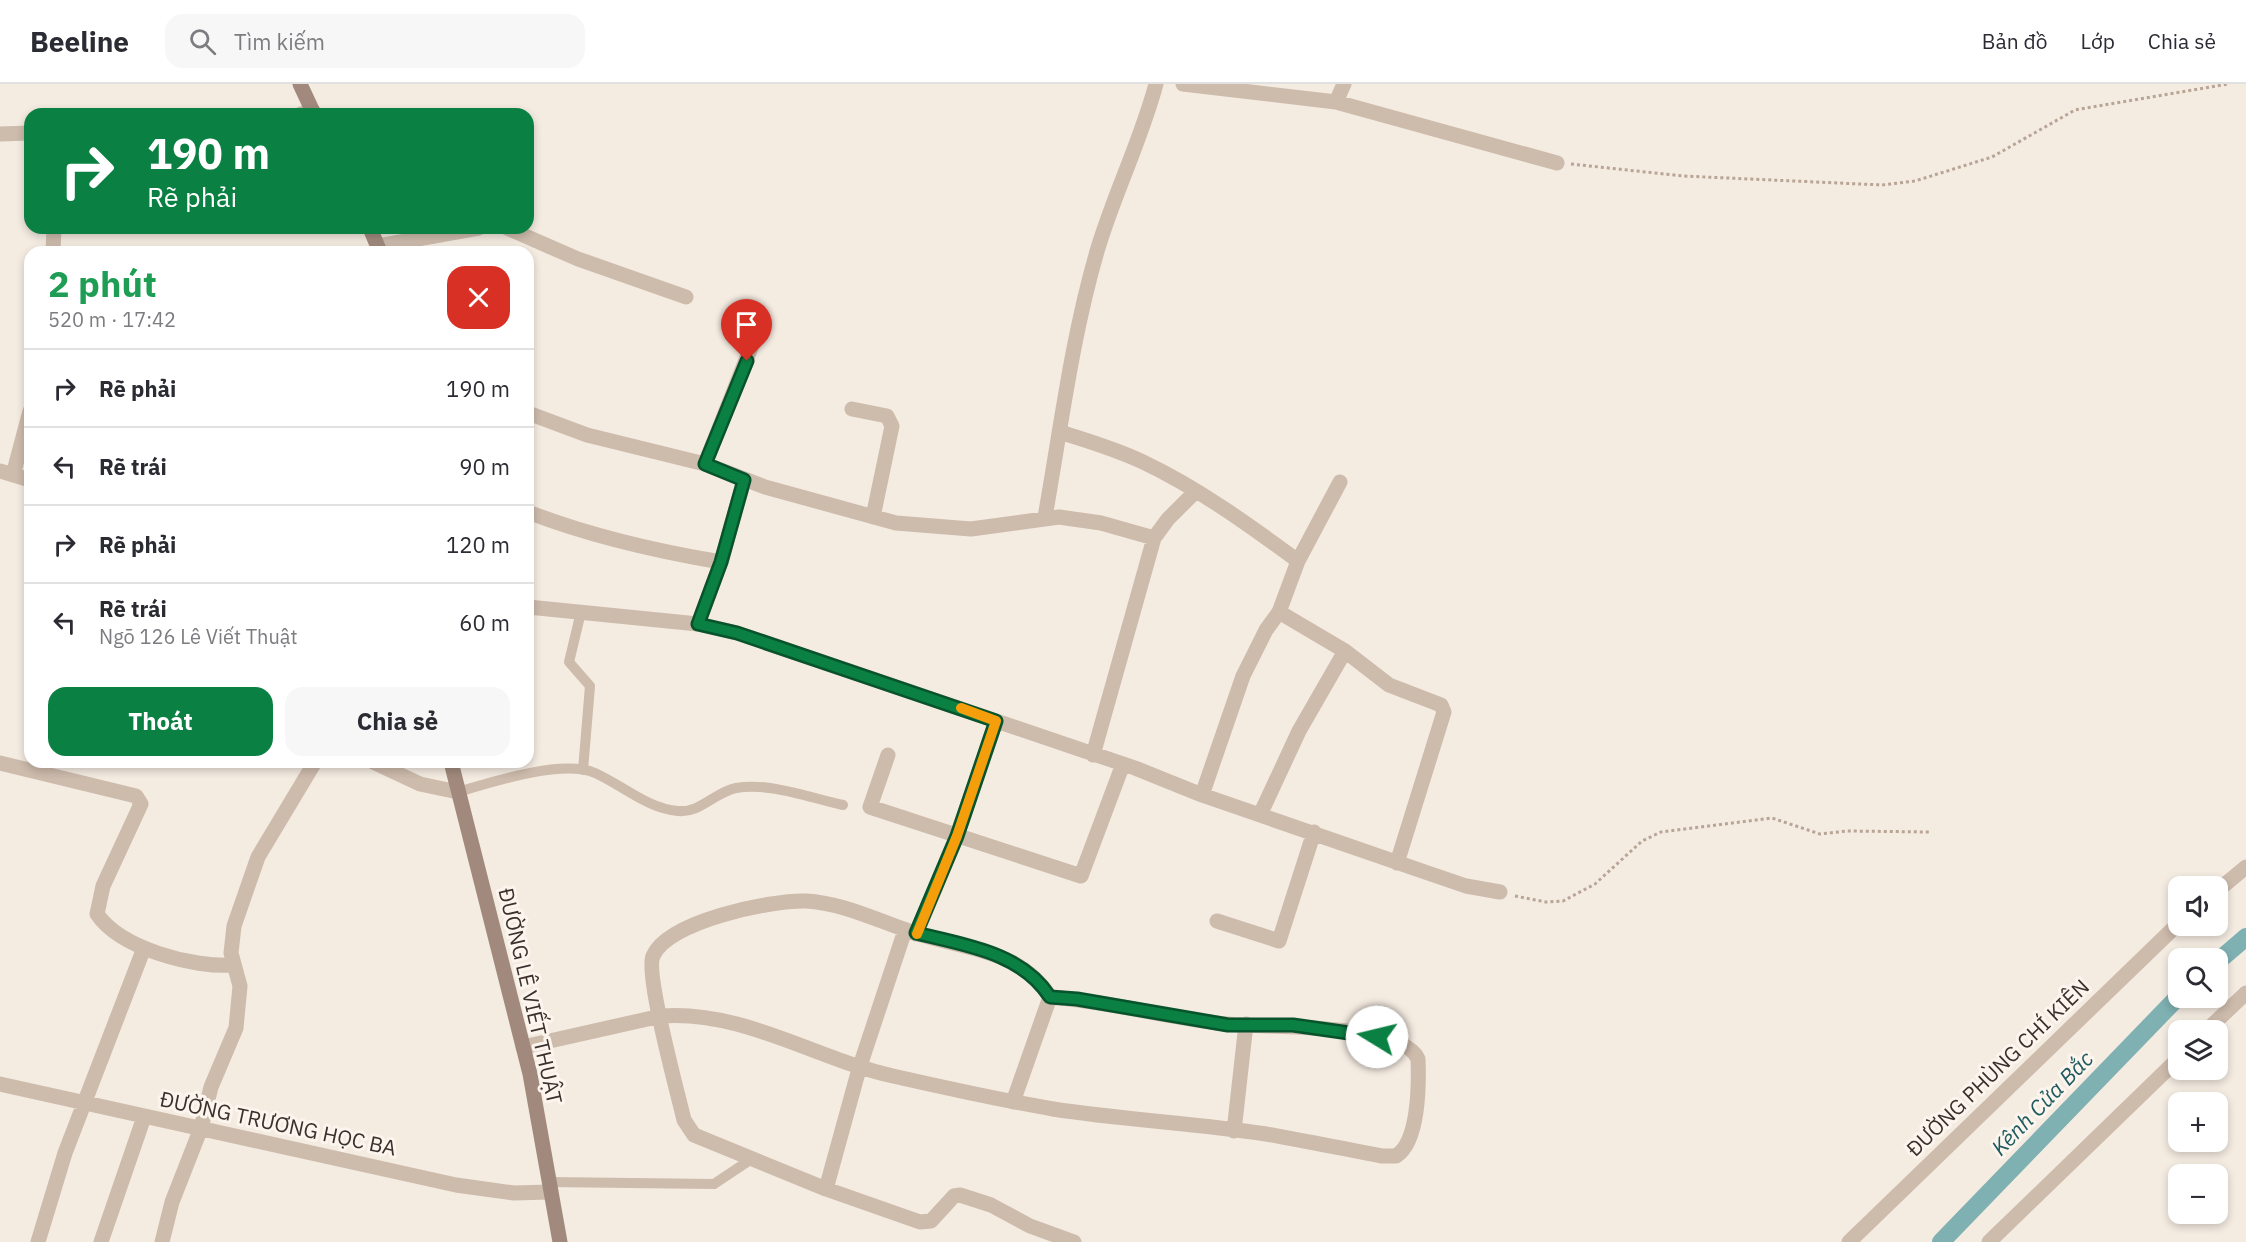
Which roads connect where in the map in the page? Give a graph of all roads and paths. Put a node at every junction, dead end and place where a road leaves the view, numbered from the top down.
1 (300, 84) edge
2 (1156, 84) edge
3 (1183, 84) edge
4 (1344, 84) edge
5 (2228, 84) edge
6 (1336, 102) junction
7 (308, 108) edge
8 (24, 133) edge
9 (0, 134) edge
10 (1557, 163) joint
11 (450, 234) edge
12 (521, 234) edge
13 (393, 246) edge
14 (686, 297) dead end
15 (757, 332) dead end
16 (852, 409) dead end
17 (534, 415) edge
18 (24, 427) edge
19 (1060, 432) junction
20 (705, 464) junction
21 (7, 473) edge
22 (24, 478) edge
23 (744, 480) junction
24 (1340, 482) dead end
25 (1196, 491) junction
26 (534, 514) edge
27 (873, 517) junction
28 (1045, 518) junction
29 (1154, 538) junction
30 (1298, 561) junction
31 (721, 562) junction
32 (534, 608) edge
33 (581, 612) junction
34 (1279, 612) junction
35 (698, 624) junction
36 (1345, 651) junction
37 (996, 721) junction
38 (888, 755) dead end
39 (1093, 755) junction
40 (0, 763) edge
41 (1123, 764) junction
42 (311, 768) edge
43 (386, 768) edge
44 (452, 768) edge
45 (584, 770) junction
46 (458, 792) junction
47 (1202, 795) junction
48 (843, 806) dead end
49 (1260, 815) junction
50 (1314, 832) junction
51 (1930, 832) dead end
52 (957, 836) junction
53 (1397, 863) junction
54 (2246, 867) edge
55 (2228, 882) edge
56 (1500, 892) joint
57 (1217, 921) dead end
58 (910, 932) junction
59 (2168, 934) edge
60 (144, 948) junction
61 (234, 965) junction
62 (2246, 993) edge
63 (1050, 997) junction
64 (661, 1016) junction
65 (2218, 1020) edge
66 (1246, 1024) junction
67 (523, 1047) junction
68 (859, 1069) junction
69 (2168, 1069) edge
70 (0, 1084) edge
71 (1013, 1102) junction
72 (86, 1104) junction
73 (144, 1117) junction
74 (201, 1128) junction
75 (1234, 1131) junction
76 (753, 1158) junction
77 (549, 1187) junction
78 (826, 1189) junction
79 (38, 1242) edge
80 (101, 1242) edge
81 (162, 1242) edge
82 (560, 1242) edge
83 (1074, 1242) edge
84 (1849, 1242) edge
85 (1989, 1242) edge

1 - 7 main road
2 - 19 street
3 - 6 street
4 - 6 street
5 - 10 path
6 - 10 street
8 - 9 street
11 - 13 street
12 - 14 street
15 - 20 street
16 - 27 street
17 - 20 street
18 - 21 street
19 - 25 street
19 - 28 street
20 - 23 street
21 - 22 street
23 - 27 street
23 - 31 street
24 - 30 street
25 - 29 street
25 - 30 street
26 - 31 street
27 - 28 street
28 - 29 street
29 - 39 street
30 - 34 street
31 - 35 street
32 - 33 street
33 - 35 street
33 - 45 lane
34 - 36 street
34 - 47 street
35 - 37 street
36 - 49 street
36 - 53 street
37 - 39 street
37 - 52 street
38 - 52 street
39 - 41 street
40 - 60 street
41 - 47 street
41 - 52 street
42 - 61 street
43 - 46 street
44 - 46 main road, ĐƯỜNG LÊ VIẾT THUẬT
45 - 46 lane
45 - 48 lane
46 - 67 main road, ĐƯỜNG LÊ VIẾT THUẬT
47 - 49 street
49 - 50 street
50 - 53 street
50 - 57 street
51 - 56 path
52 - 58 street
53 - 56 street
54 - 55 street
58 - 63 street
58 - 64 street
58 - 68 street
59 - 84 street, ĐƯỜNG PHÙNG CHÍ KIÊN
60 - 61 street
60 - 72 street
61 - 74 street
62 - 65 street
63 - 66 street
63 - 71 street
64 - 67 street
64 - 68 street
64 - 76 street
66 - 75 street
66 - 75 street
67 - 77 main road, ĐƯỜNG LÊ VIẾT THUẬT
68 - 71 street
68 - 78 street
69 - 85 street
70 - 72 street, ĐƯỜNG TRƯƠNG HỌC BA
71 - 75 street
72 - 73 street, ĐƯỜNG TRƯƠNG HỌC BA
72 - 79 street
73 - 74 street, ĐƯỜNG TRƯƠNG HỌC BA
73 - 80 street
74 - 77 street, ĐƯỜNG TRƯƠNG HỌC BA
74 - 81 street
76 - 77 lane
76 - 78 street
77 - 82 main road, ĐƯỜNG LÊ VIẾT THUẬT
78 - 83 street

